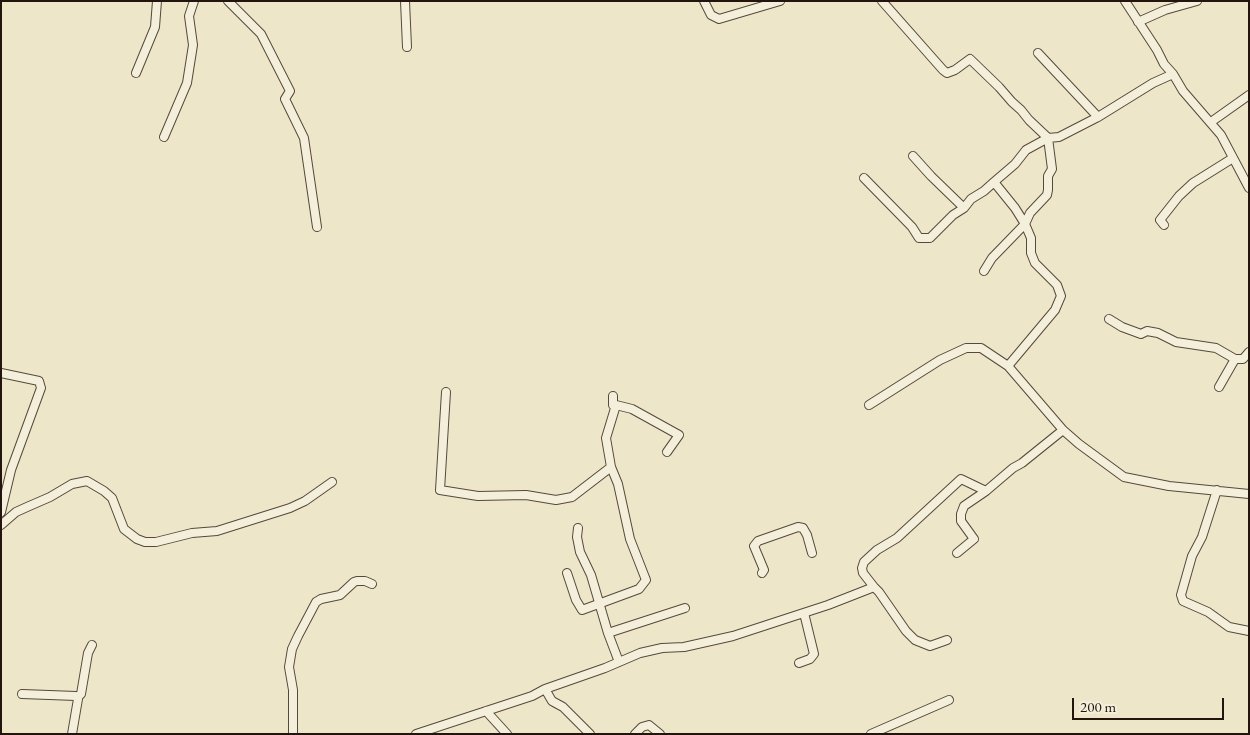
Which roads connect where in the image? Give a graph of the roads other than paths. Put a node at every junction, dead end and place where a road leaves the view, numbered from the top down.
1 (157, 1) edge
2 (194, 1) edge
3 (228, 1) edge
4 (405, 1) edge
5 (704, 1) edge
6 (780, 1) edge
7 (882, 1) edge
8 (1125, 1) edge
9 (1197, 1) edge
10 (1138, 22) junction
11 (407, 47) dead end
12 (1038, 53) dead end
13 (136, 73) dead end
14 (1173, 74) junction
15 (1249, 95) edge
16 (1098, 117) junction
17 (1211, 122) junction
18 (164, 137) dead end
19 (1048, 138) junction
20 (913, 156) dead end
21 (1233, 158) junction
22 (864, 178) dead end
23 (994, 182) junction
24 (1249, 188) edge
25 (964, 208) junction
26 (1025, 224) junction
27 (1164, 225) dead end
28 (317, 227) dead end
29 (984, 271) dead end
30 (1109, 319) dead end
31 (1249, 352) edge
32 (1235, 359) junction
33 (1008, 366) junction
34 (1, 372) edge
35 (1219, 387) dead end
36 (446, 392) dead end
37 (613, 396) dead end
38 (869, 405) dead end
39 (616, 406) junction
40 (1063, 430) junction
41 (667, 452) dead end
42 (611, 466) junction
43 (332, 482) dead end
44 (1217, 490) junction
45 (986, 491) junction
46 (1249, 494) edge
47 (1, 512) edge
48 (1, 525) edge
49 (578, 528) dead end
50 (957, 552) dead end
51 (812, 553) dead end
52 (567, 573) dead end
53 (762, 573) dead end
54 (372, 584) dead end
55 (874, 587) junction
56 (599, 605) junction
57 (685, 608) dead end
58 (804, 613) junction
59 (1249, 631) edge
60 (608, 633) junction
61 (946, 640) dead end
62 (92, 645) dead end
63 (619, 662) junction
64 (800, 663) dead end
65 (546, 689) junction
66 (22, 694) dead end
67 (78, 698) junction
68 (949, 700) dead end
69 (486, 711) junction
70 (72, 734) edge
71 (294, 734) edge
72 (416, 734) edge
73 (507, 734) edge
74 (590, 734) edge
75 (635, 734) edge
76 (660, 734) edge
77 (871, 734) edge

1 - 13 street
2 - 18 street
3 - 28 street
4 - 11 street
5 - 6 street
7 - 19 street
8 - 10 street
9 - 10 street
10 - 14 street
12 - 16 street
14 - 16 street
14 - 17 street
15 - 17 street
16 - 19 street
17 - 21 street
19 - 23 street
19 - 26 street
20 - 25 street
21 - 24 street
21 - 27 street
22 - 25 street
23 - 25 street
23 - 26 street
26 - 29 street
26 - 33 street
30 - 32 street
31 - 32 street
32 - 35 street
33 - 38 street
33 - 40 street
34 - 47 street
36 - 42 street
37 - 39 street
39 - 41 street
39 - 42 street
40 - 44 street
40 - 45 street
42 - 56 street
43 - 48 street
44 - 46 street
44 - 59 street
45 - 50 street
45 - 55 street
49 - 56 street
51 - 53 street
52 - 56 street
54 - 71 street
55 - 58 street
55 - 61 street
56 - 60 street
57 - 60 street
58 - 63 street
58 - 64 street
60 - 63 street
62 - 67 street
63 - 65 street
65 - 69 street
65 - 74 street
66 - 67 street
67 - 70 street
68 - 77 street
69 - 72 street
69 - 73 street
75 - 76 street

